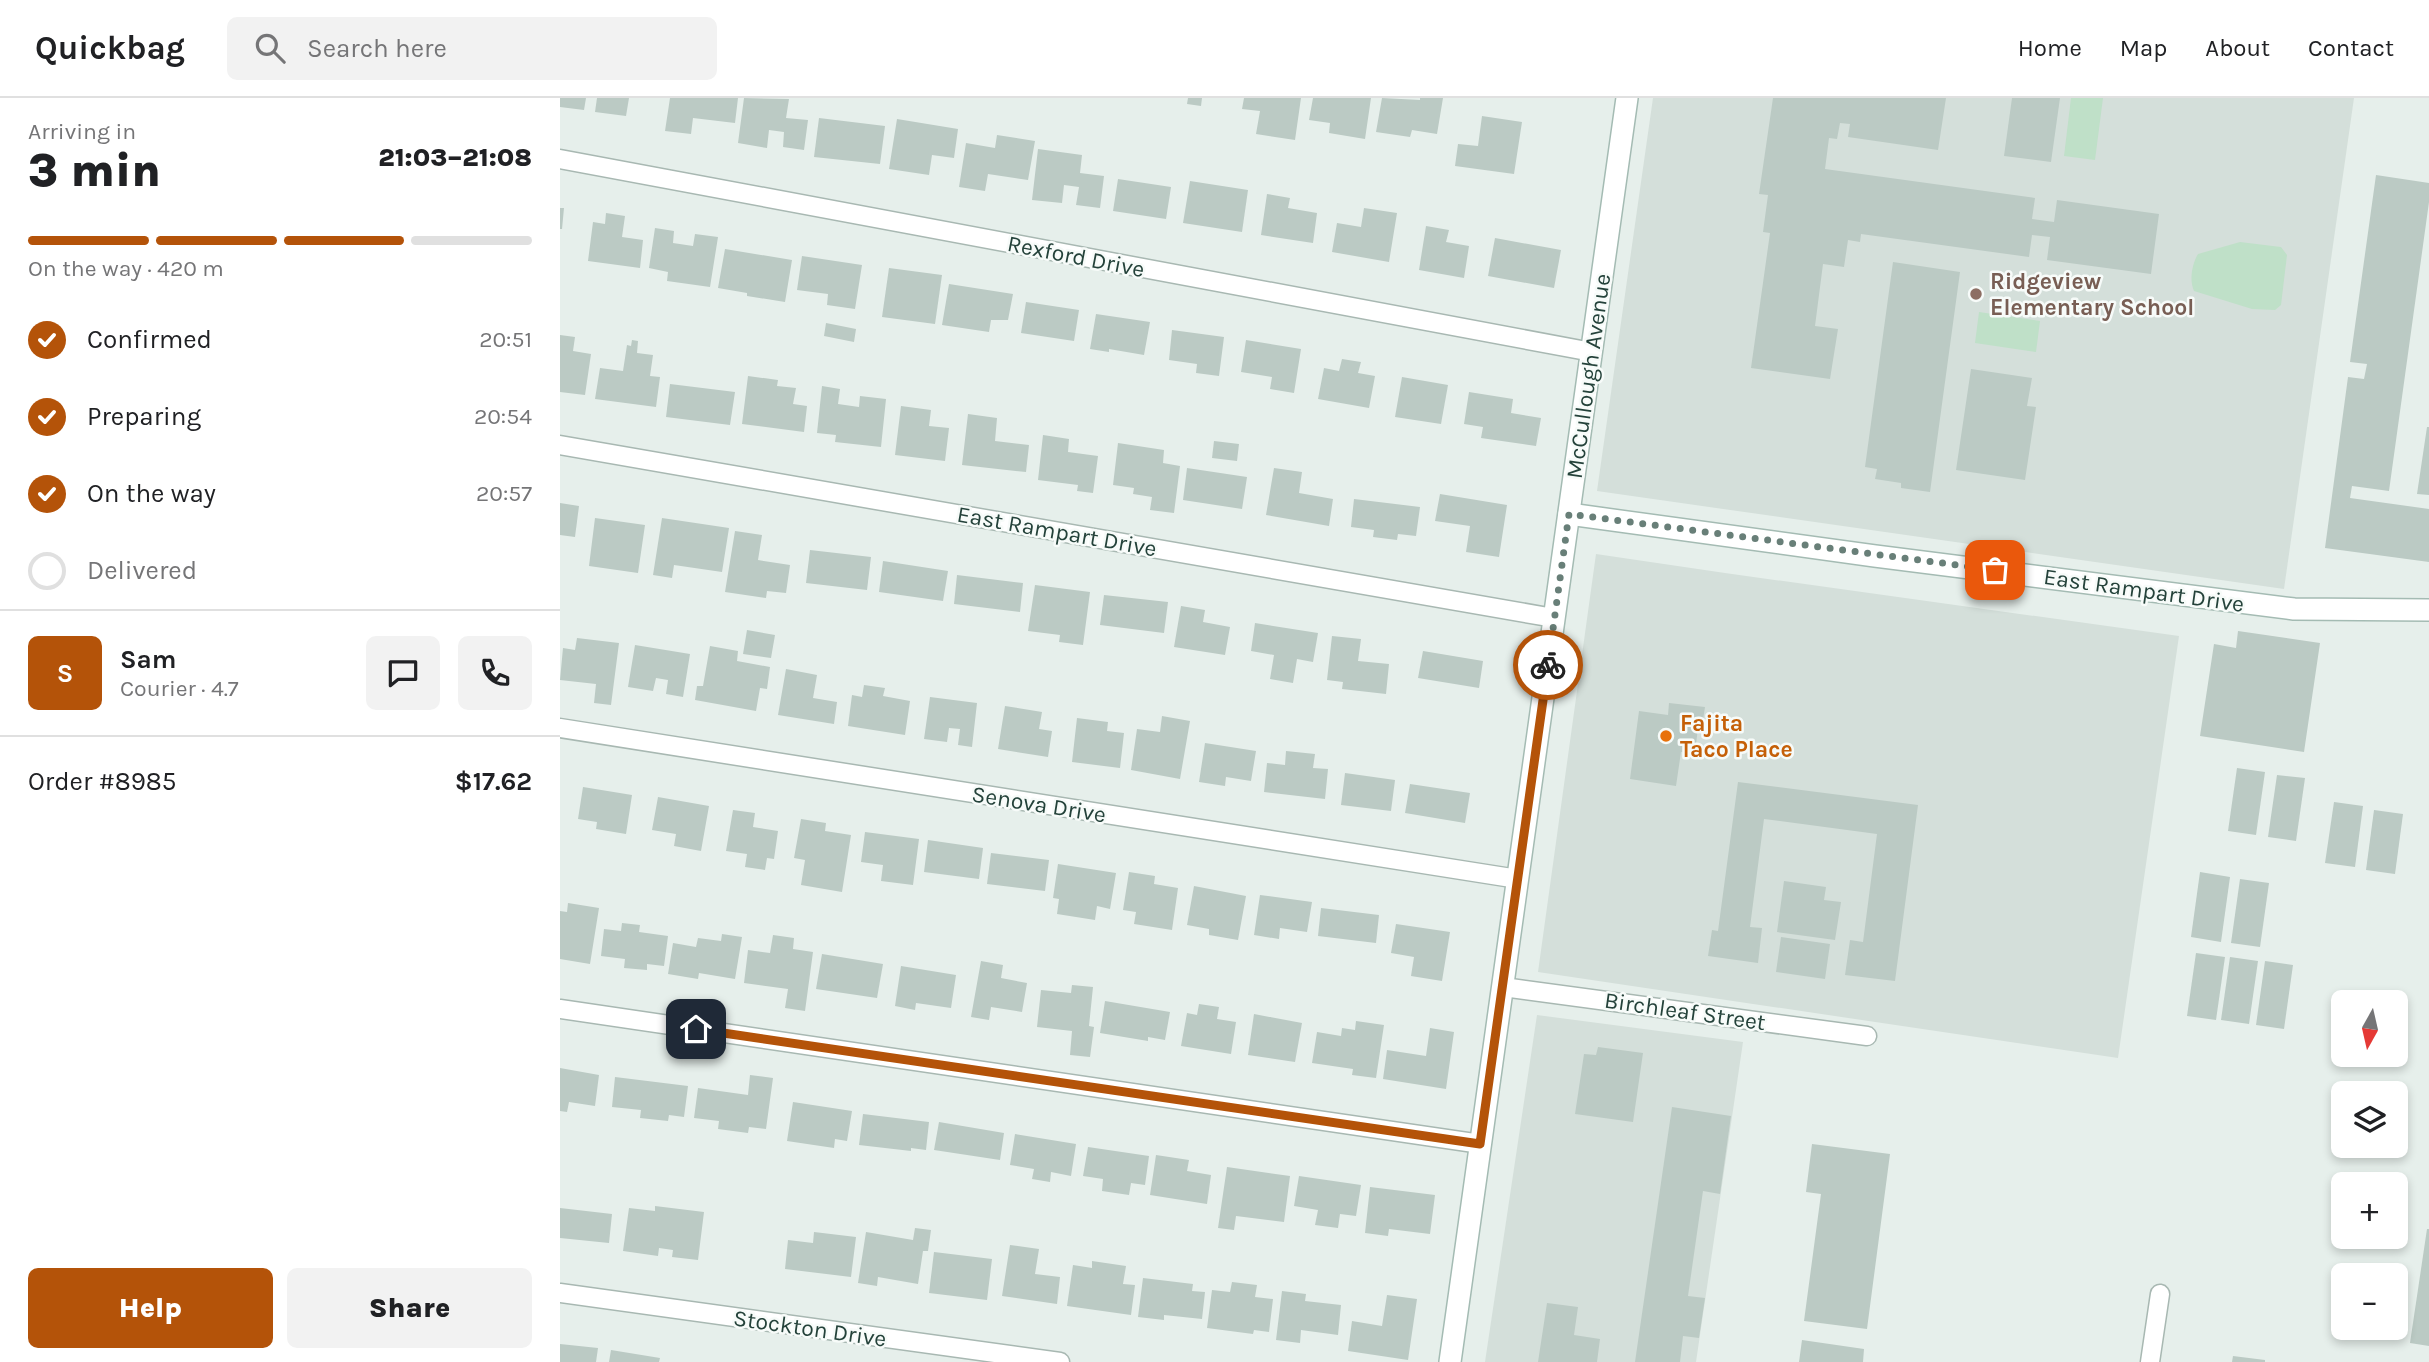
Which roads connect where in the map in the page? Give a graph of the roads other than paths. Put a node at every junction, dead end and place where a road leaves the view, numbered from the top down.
1 (1627, 98) edge
2 (560, 159) edge
3 (1592, 352) junction
4 (560, 445) edge
5 (1569, 514) junction
6 (2429, 610) edge
7 (1554, 618) junction
8 (560, 728) edge
9 (1518, 879) junction
10 (1503, 986) junction
11 (560, 1009) edge
12 (1867, 1036) dead end
13 (1480, 1144) junction
14 (560, 1293) edge
15 (2160, 1294) dead end
16 (1060, 1362) edge
17 (1450, 1362) edge
18 (2150, 1362) edge

1 - 3 main road, McCullough Avenue
2 - 3 street, Rexford Drive
3 - 5 main road, McCullough Avenue
4 - 7 street, East Rampart Drive
5 - 6 main road, East Rampart Drive
5 - 7 main road, McCullough Avenue
7 - 9 main road, McCullough Avenue
8 - 9 street, Senova Drive
9 - 10 main road, McCullough Avenue
10 - 12 street, Birchleaf Street
10 - 13 main road, McCullough Avenue
11 - 13 street
13 - 17 main road, McCullough Avenue
14 - 16 street, Stockton Drive
15 - 18 street

